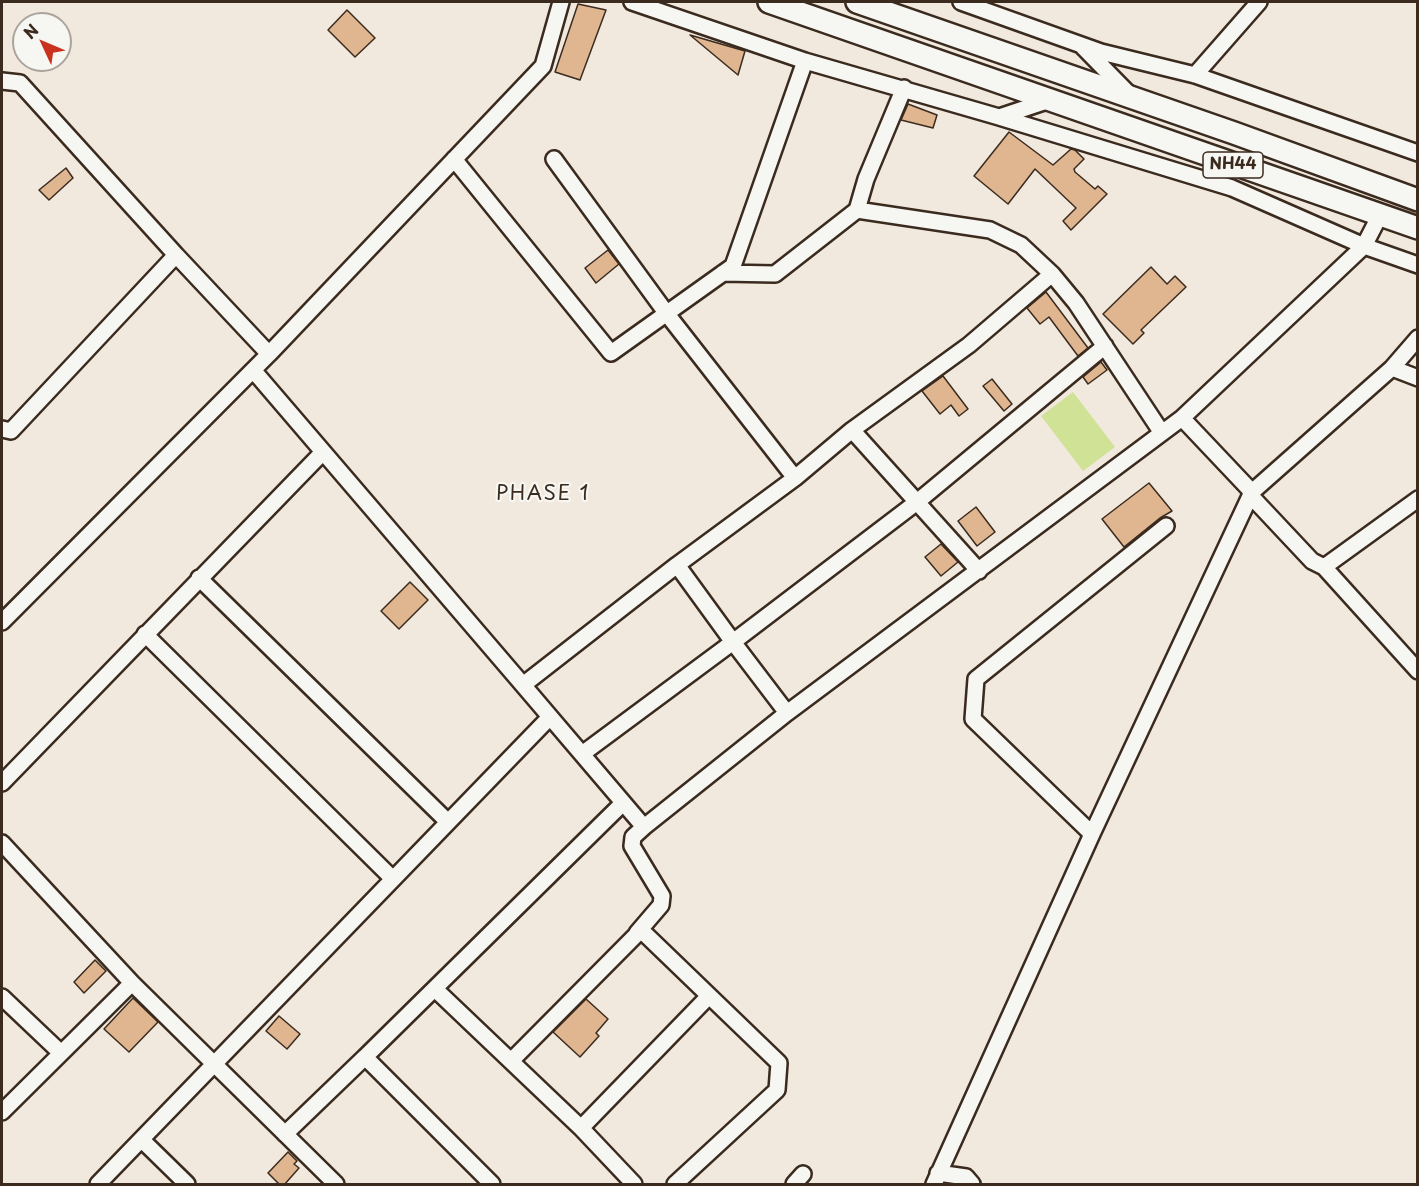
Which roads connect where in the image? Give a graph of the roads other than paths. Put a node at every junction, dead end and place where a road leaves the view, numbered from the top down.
1 (561, 2) edge
2 (632, 2) edge
3 (769, 2) edge
4 (857, 2) edge
5 (961, 2) edge
6 (1259, 2) edge
7 (1081, 45) junction
8 (805, 61) junction
9 (1195, 75) junction
10 (2, 81) edge
11 (904, 88) junction
12 (1134, 99) junction
13 (1050, 100) junction
14 (999, 117) junction
15 (1418, 153) edge
16 (454, 159) junction
17 (554, 159) dead end
18 (1418, 200) edge
19 (857, 210) junction
20 (1380, 216) junction
21 (1418, 228) edge
22 (1364, 246) junction
23 (176, 255) junction
24 (1418, 265) edge
25 (723, 273) junction
26 (1052, 274) junction
27 (667, 314) junction
28 (1418, 338) edge
29 (1106, 346) junction
30 (269, 354) junction
31 (1392, 368) junction
32 (253, 370) junction
33 (1418, 378) edge
34 (1182, 418) junction
35 (852, 430) junction
36 (1162, 433) junction
37 (5, 434) edge
38 (323, 452) junction
39 (795, 478) junction
40 (1251, 493) junction
41 (917, 502) junction
42 (1416, 504) edge
43 (1166, 526) dead end
44 (677, 565) junction
45 (1324, 567) junction
46 (979, 571) junction
47 (199, 578) junction
48 (2, 622) edge
49 (145, 634) junction
50 (733, 642) junction
51 (1418, 671) edge
52 (523, 685) junction
53 (787, 713) junction
54 (550, 717) junction
55 (582, 754) junction
56 (2, 783) edge
57 (623, 803) junction
58 (448, 822) junction
59 (644, 827) junction
60 (1092, 834) junction
61 (2, 843) edge
62 (393, 879) junction
63 (637, 933) junction
64 (132, 983) junction
65 (435, 989) junction
66 (709, 996) junction
67 (2, 998) edge
68 (61, 1053) junction
69 (365, 1057) junction
70 (511, 1061) junction
71 (214, 1065) junction
72 (2, 1112) edge
73 (581, 1128) junction
74 (285, 1134) junction
75 (142, 1140) junction
76 (936, 1179) edge
77 (98, 1185) edge
78 (187, 1185) edge
79 (336, 1185) edge
80 (492, 1185) edge
81 (634, 1185) edge
82 (675, 1185) edge
83 (972, 1185) edge

1 - 16 street
2 - 8 street
3 - 13 highway, NH44
4 - 12 highway, NH44
5 - 7 street
6 - 9 street
7 - 9 street
7 - 12 street
8 - 11 street
8 - 25 street
9 - 15 street
10 - 23 street
11 - 14 street
11 - 19 street
12 - 18 highway, NH44
13 - 14 street
13 - 20 highway, NH44
14 - 22 street
16 - 27 street
16 - 30 street
17 - 27 street
19 - 25 street
19 - 26 street
20 - 21 highway, NH44
20 - 22 street
22 - 24 street
22 - 34 street
23 - 30 street
23 - 37 street
25 - 27 street
26 - 29 street
26 - 35 street
27 - 39 street
28 - 31 street
29 - 36 street
29 - 41 street
30 - 32 street
31 - 33 street
31 - 40 street
32 - 38 street
32 - 48 street
34 - 36 street
34 - 40 street
35 - 39 street
35 - 41 street
36 - 46 street
38 - 47 street
38 - 52 street
39 - 44 street
40 - 45 street
40 - 60 street
41 - 46 street
41 - 50 street
42 - 45 street
43 - 60 street
44 - 50 street
44 - 52 street
45 - 51 street
46 - 53 street
47 - 49 street
47 - 58 street
49 - 56 street
49 - 62 street
50 - 53 street
50 - 55 street
52 - 54 street
53 - 59 street
54 - 55 street
54 - 58 street
55 - 57 street
57 - 59 street
57 - 65 street
58 - 62 street
59 - 63 street
60 - 76 street
61 - 64 street
62 - 71 street
63 - 66 street
63 - 70 street
64 - 68 street
64 - 71 street
65 - 69 street
65 - 70 street
66 - 73 street
66 - 82 street
67 - 68 street
68 - 72 street
69 - 74 street
69 - 80 street
70 - 73 street
71 - 74 street
71 - 75 street
73 - 81 street
74 - 79 street
75 - 77 street
75 - 78 street
76 - 83 street

